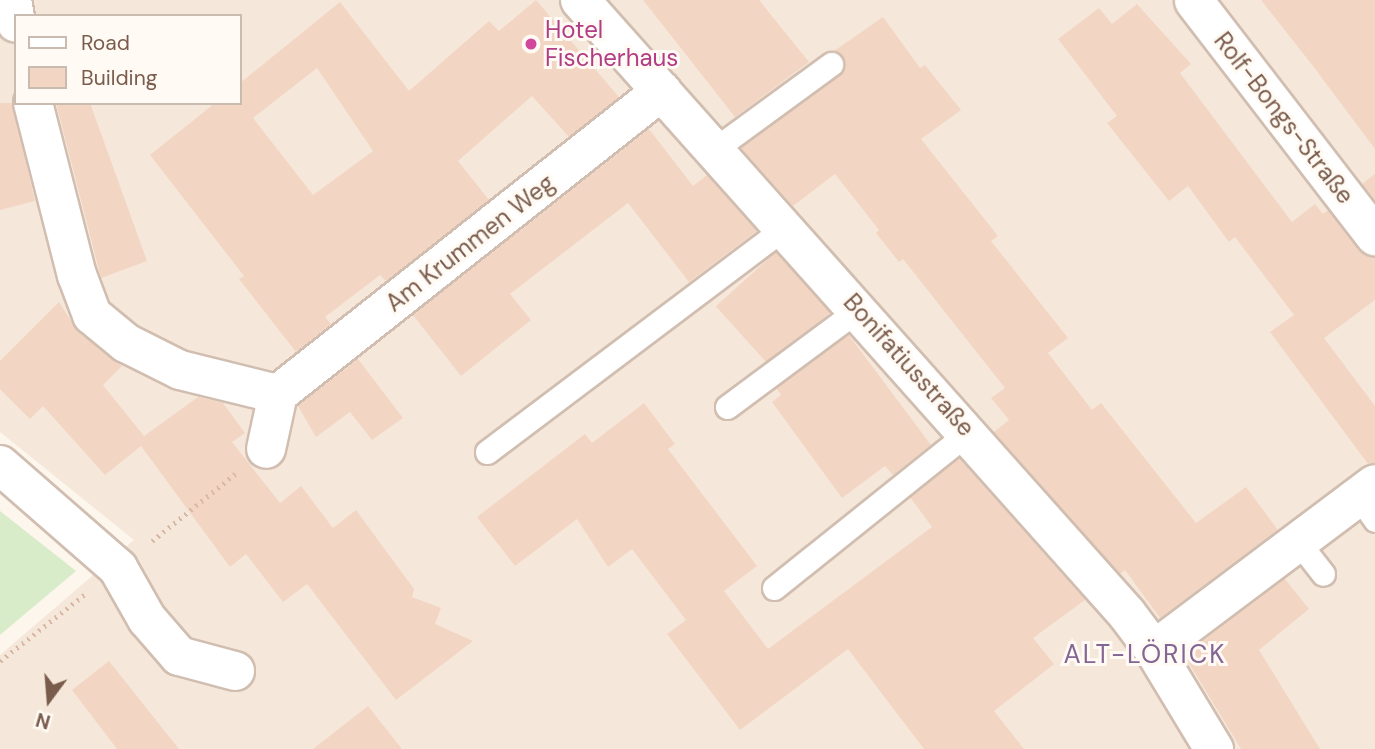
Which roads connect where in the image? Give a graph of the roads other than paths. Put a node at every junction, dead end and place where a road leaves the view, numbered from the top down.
1 (580, 0) edge
2 (1194, 1) edge
3 (831, 64) dead end
4 (662, 91) junction
5 (34, 105) edge
6 (715, 149) junction
7 (786, 228) junction
8 (1375, 236) edge
9 (859, 309) junction
10 (278, 394) junction
11 (727, 407) dead end
12 (969, 432) junction
13 (266, 449) dead end
14 (487, 452) dead end
15 (0, 465) edge
16 (1369, 500) edge
17 (1298, 543) junction
18 (1324, 574) dead end
19 (774, 588) dead end
20 (1154, 650) junction
21 (234, 671) dead end
22 (1214, 749) edge

1 - 4 street, Bonifatiusstraße
2 - 8 street, Rolf-Bongs-Straße
3 - 6 lane
4 - 6 street, Bonifatiusstraße
4 - 10 street, Am Krummen Weg
5 - 10 street
6 - 7 street, Bonifatiusstraße
7 - 9 street, Bonifatiusstraße
7 - 14 lane
9 - 11 lane
9 - 12 street, Bonifatiusstraße
10 - 13 street
12 - 19 lane
12 - 20 street, Bonifatiusstraße
15 - 21 street
16 - 17 street
17 - 18 lane
17 - 20 street
20 - 22 street, Bonifatiusstraße

